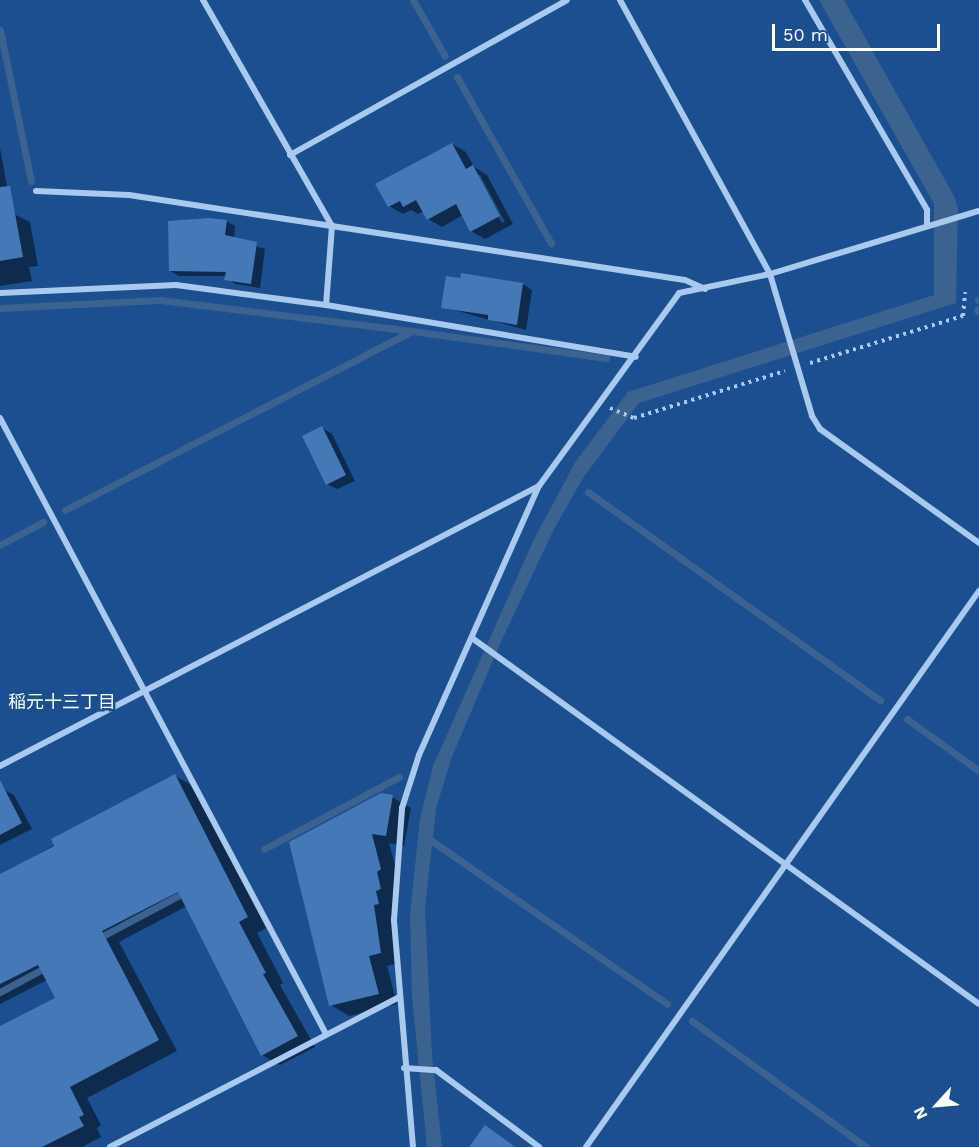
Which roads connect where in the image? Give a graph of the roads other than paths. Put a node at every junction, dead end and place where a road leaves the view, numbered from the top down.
1 (203, 0) edge
2 (567, 0) edge
3 (620, 0) edge
4 (805, 0) edge
5 (290, 155) junction
6 (36, 191) dead end
7 (979, 211) edge
8 (332, 226) junction
9 (927, 226) junction
10 (770, 274) junction
11 (705, 289) junction
12 (0, 293) edge
13 (326, 305) junction
14 (636, 357) junction
15 (0, 418) edge
16 (539, 486) junction
17 (979, 543) edge
18 (979, 591) edge
19 (472, 638) junction
20 (146, 692) junction
21 (0, 766) edge
22 (784, 864) junction
23 (399, 997) junction
24 (979, 1004) edge
25 (327, 1034) junction
26 (404, 1068) junction
27 (110, 1147) edge
28 (413, 1147) edge
29 (539, 1147) edge
30 (586, 1147) edge

1 - 5 street
2 - 5 street
3 - 10 street
4 - 9 street
5 - 8 street
6 - 8 street
7 - 9 street
8 - 11 street
8 - 13 street
9 - 10 street
10 - 11 street
10 - 17 street
11 - 14 street
12 - 13 street
13 - 14 street
14 - 16 street
15 - 20 street
16 - 19 street
16 - 20 street
18 - 22 street
19 - 22 street
19 - 23 street
20 - 21 street
20 - 25 street
22 - 24 street
22 - 30 street
23 - 25 street
23 - 26 street
25 - 27 street
26 - 28 street
26 - 29 street

